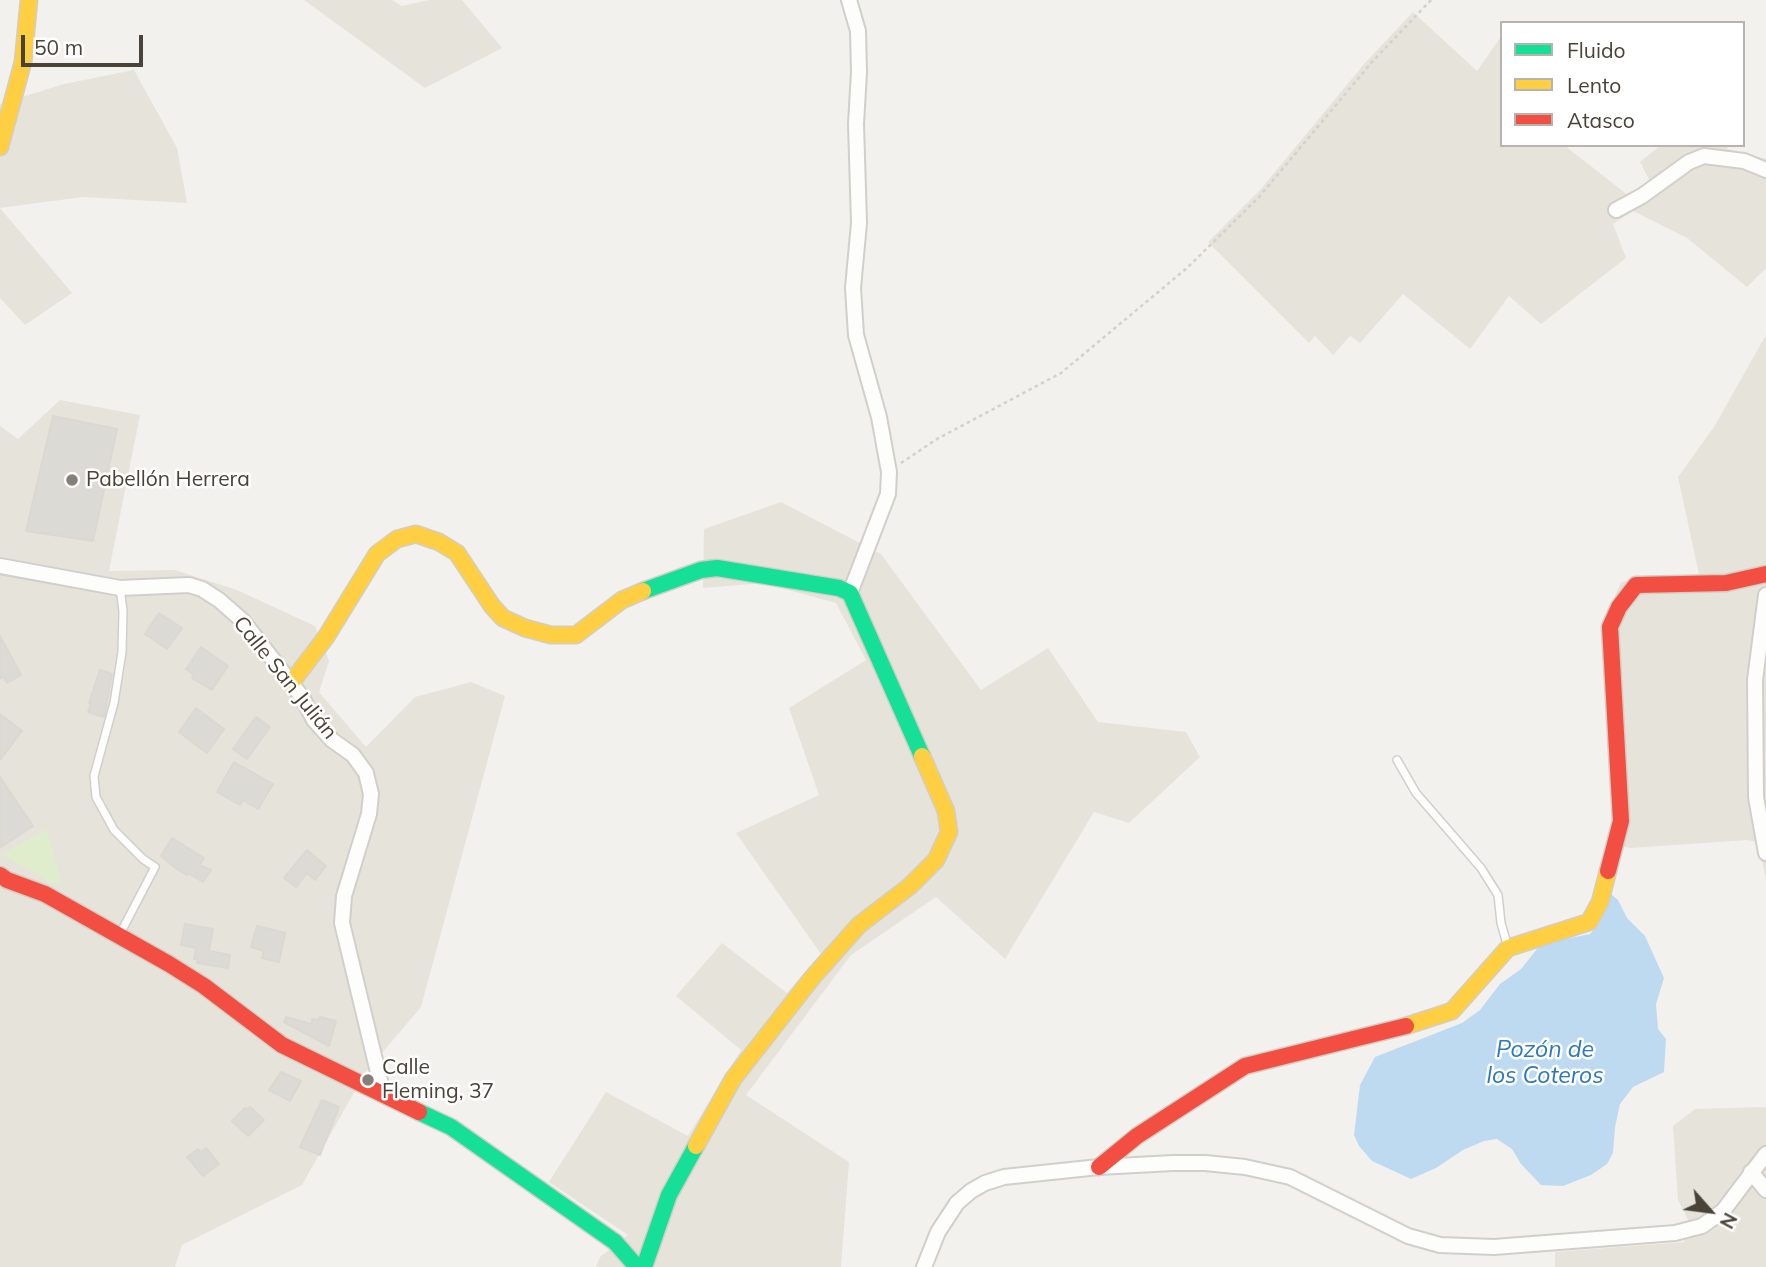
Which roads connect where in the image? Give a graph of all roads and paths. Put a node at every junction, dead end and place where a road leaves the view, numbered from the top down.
1 (29, 0) edge
2 (849, 0) edge
3 (1431, 0) edge
4 (0, 147) edge
5 (1766, 170) edge
6 (1616, 210) dead end
7 (889, 472) junction
8 (0, 566) edge
9 (1766, 574) edge
10 (120, 588) junction
11 (850, 593) junction
12 (1766, 595) edge
13 (292, 683) junction
14 (1397, 760) dead end
15 (1766, 853) edge
16 (2, 882) edge
17 (120, 934) junction
18 (1508, 948) junction
19 (383, 1093) junction
20 (1766, 1154) edge
21 (1099, 1167) junction
22 (1751, 1172) junction
23 (1766, 1190) edge
24 (637, 1267) edge
25 (644, 1267) edge
26 (924, 1267) edge

1 - 4 street
2 - 7 street
3 - 7 path
5 - 6 street
7 - 11 street
8 - 10 street, Calle San Julián
9 - 18 street
10 - 13 street, Calle San Julián
10 - 17 lane
11 - 13 street
11 - 25 street
12 - 15 street
13 - 19 street, Calle San Julián
14 - 18 lane
16 - 17 street
17 - 19 street
18 - 21 street
19 - 24 street
20 - 22 street
21 - 22 street
21 - 26 street
22 - 23 street

